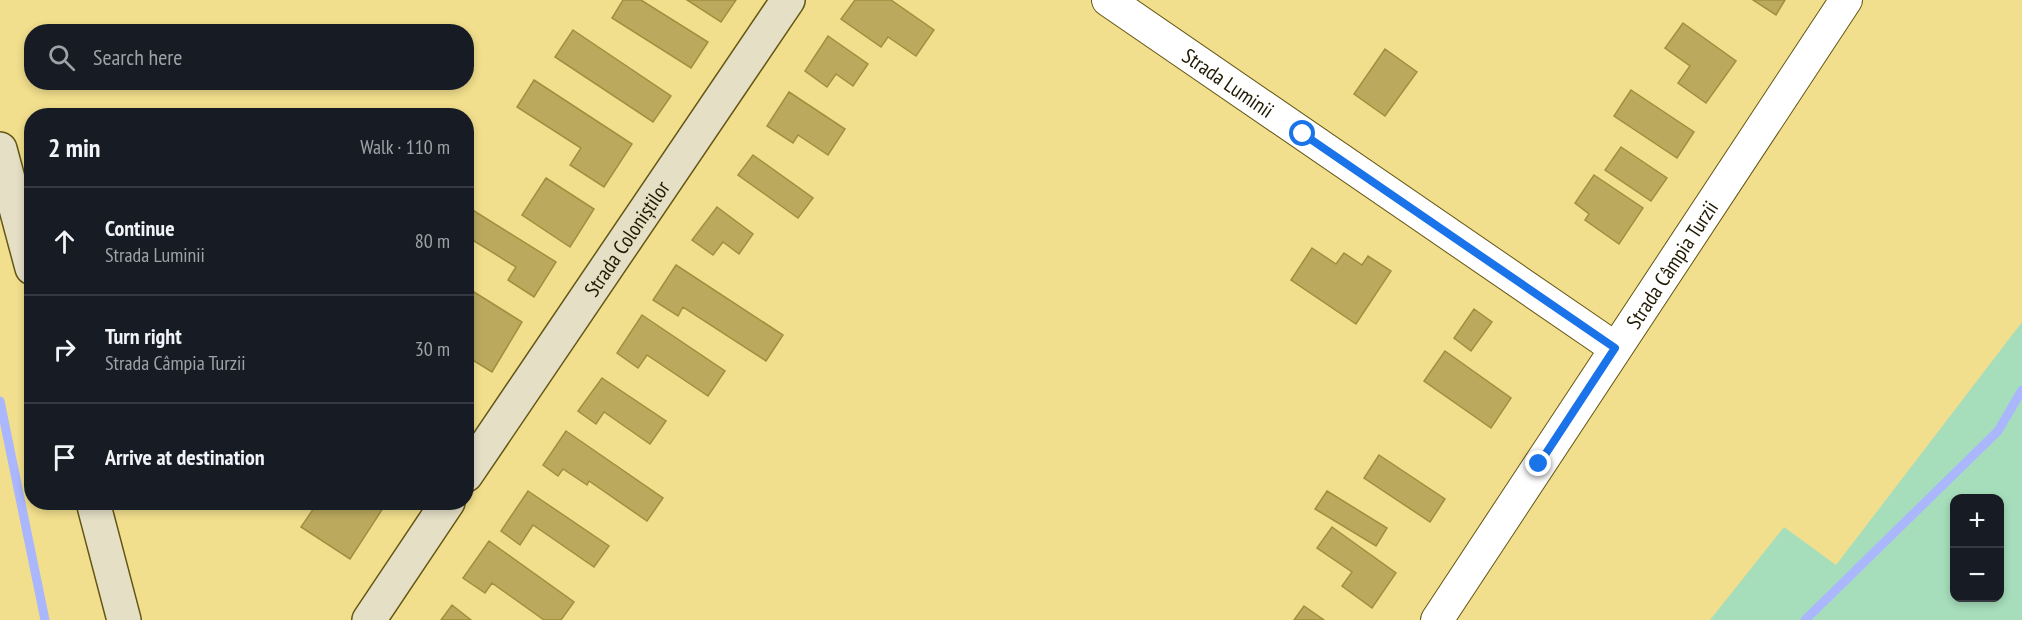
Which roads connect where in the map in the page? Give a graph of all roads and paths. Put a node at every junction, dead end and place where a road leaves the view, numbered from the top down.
1 (788, 0) edge
2 (1108, 0) edge
3 (1846, 0) edge
4 (0, 149) edge
5 (24, 238) edge
6 (1615, 348) junction
7 (474, 463) edge
8 (95, 510) edge
9 (443, 510) edge
10 (124, 620) edge
11 (369, 620) edge
12 (1437, 620) edge

1 - 7 street, Strada Coloniștilor
2 - 6 street, Strada Luminii
3 - 6 street, Strada Câmpia Turzii
4 - 5 street
6 - 12 street, Strada Câmpia Turzii
8 - 10 street
9 - 11 street

